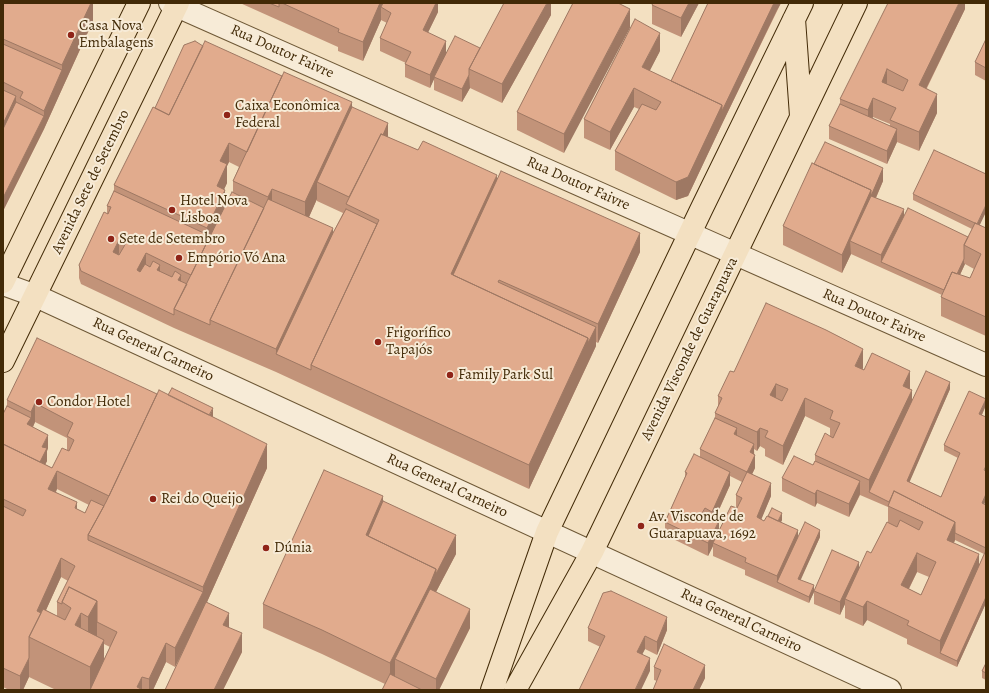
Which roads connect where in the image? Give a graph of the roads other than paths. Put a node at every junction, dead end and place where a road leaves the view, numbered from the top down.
1 (139, 3) edge
2 (856, 3) edge
3 (175, 4) edge
4 (798, 11) edge
5 (802, 117) junction
6 (690, 234) junction
7 (735, 254) junction
8 (3, 283) edge
9 (36, 296) junction
10 (3, 361) edge
11 (986, 365) edge
12 (548, 532) junction
13 (592, 552) junction
14 (492, 690) edge
15 (515, 690) edge
16 (890, 690) edge

1 - 8 main road
2 - 5 main road, Avenida Visconde de Guarapuava
3 - 6 street, Rua Doutor Faivre
3 - 9 main road, Avenida Sete de Setembro
4 - 5 main road
4 - 6 main road
5 - 7 main road, Avenida Visconde de Guarapuava
6 - 7 street, Rua Doutor Faivre
6 - 12 main road
7 - 11 street, Rua Doutor Faivre
7 - 13 main road, Avenida Visconde de Guarapuava
8 - 9 street, Rua General Carneiro
9 - 10 main road, Avenida Sete de Setembro
9 - 12 street, Rua General Carneiro
12 - 13 street, Rua General Carneiro
12 - 14 main road
13 - 15 main road, Avenida Visconde de Guarapuava
13 - 16 street, Rua General Carneiro

